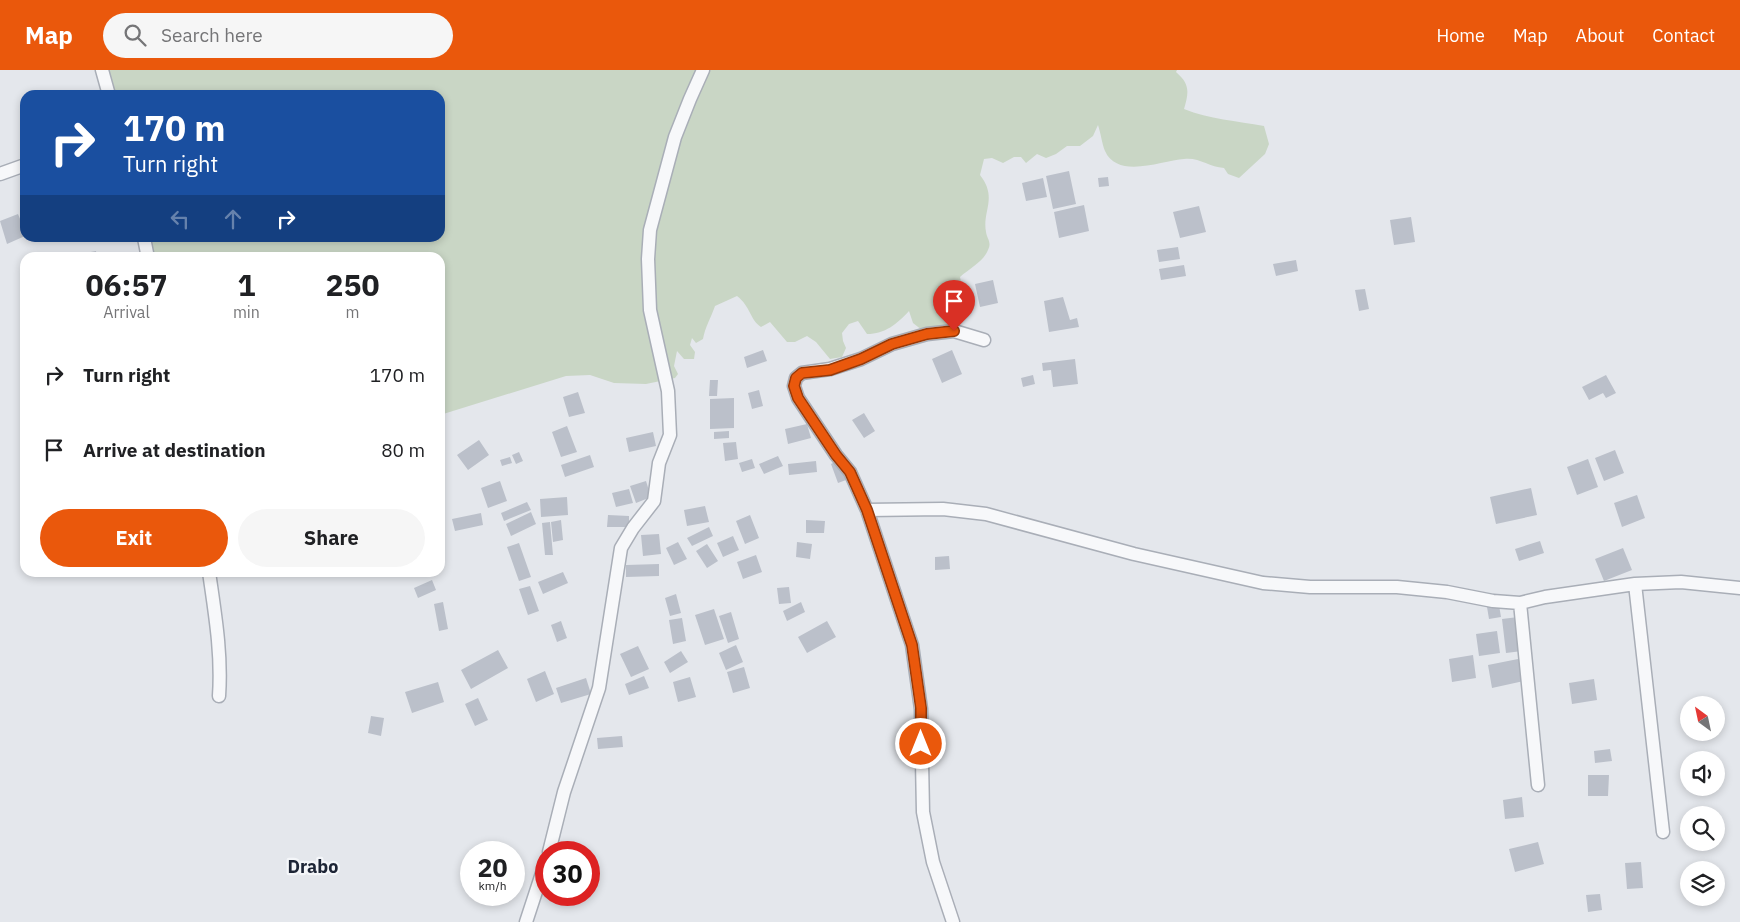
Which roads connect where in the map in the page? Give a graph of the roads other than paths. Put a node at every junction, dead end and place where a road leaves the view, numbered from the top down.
1 (102, 70) edge
2 (703, 70) edge
3 (108, 90) edge
4 (20, 167) edge
5 (0, 174) edge
6 (984, 340) dead end
7 (867, 510) junction
8 (210, 577) edge
9 (1635, 584) junction
10 (1740, 588) edge
11 (1520, 603) junction
12 (219, 696) dead end
13 (1538, 785) dead end
14 (1663, 832) dead end
15 (552, 841) edge
16 (535, 895) edge
17 (526, 922) edge
18 (953, 922) edge

1 - 3 street
2 - 15 street
4 - 5 street
6 - 7 street
7 - 11 street
7 - 18 street
8 - 12 street
9 - 10 street
9 - 11 street
9 - 14 street
11 - 13 street
16 - 17 street

